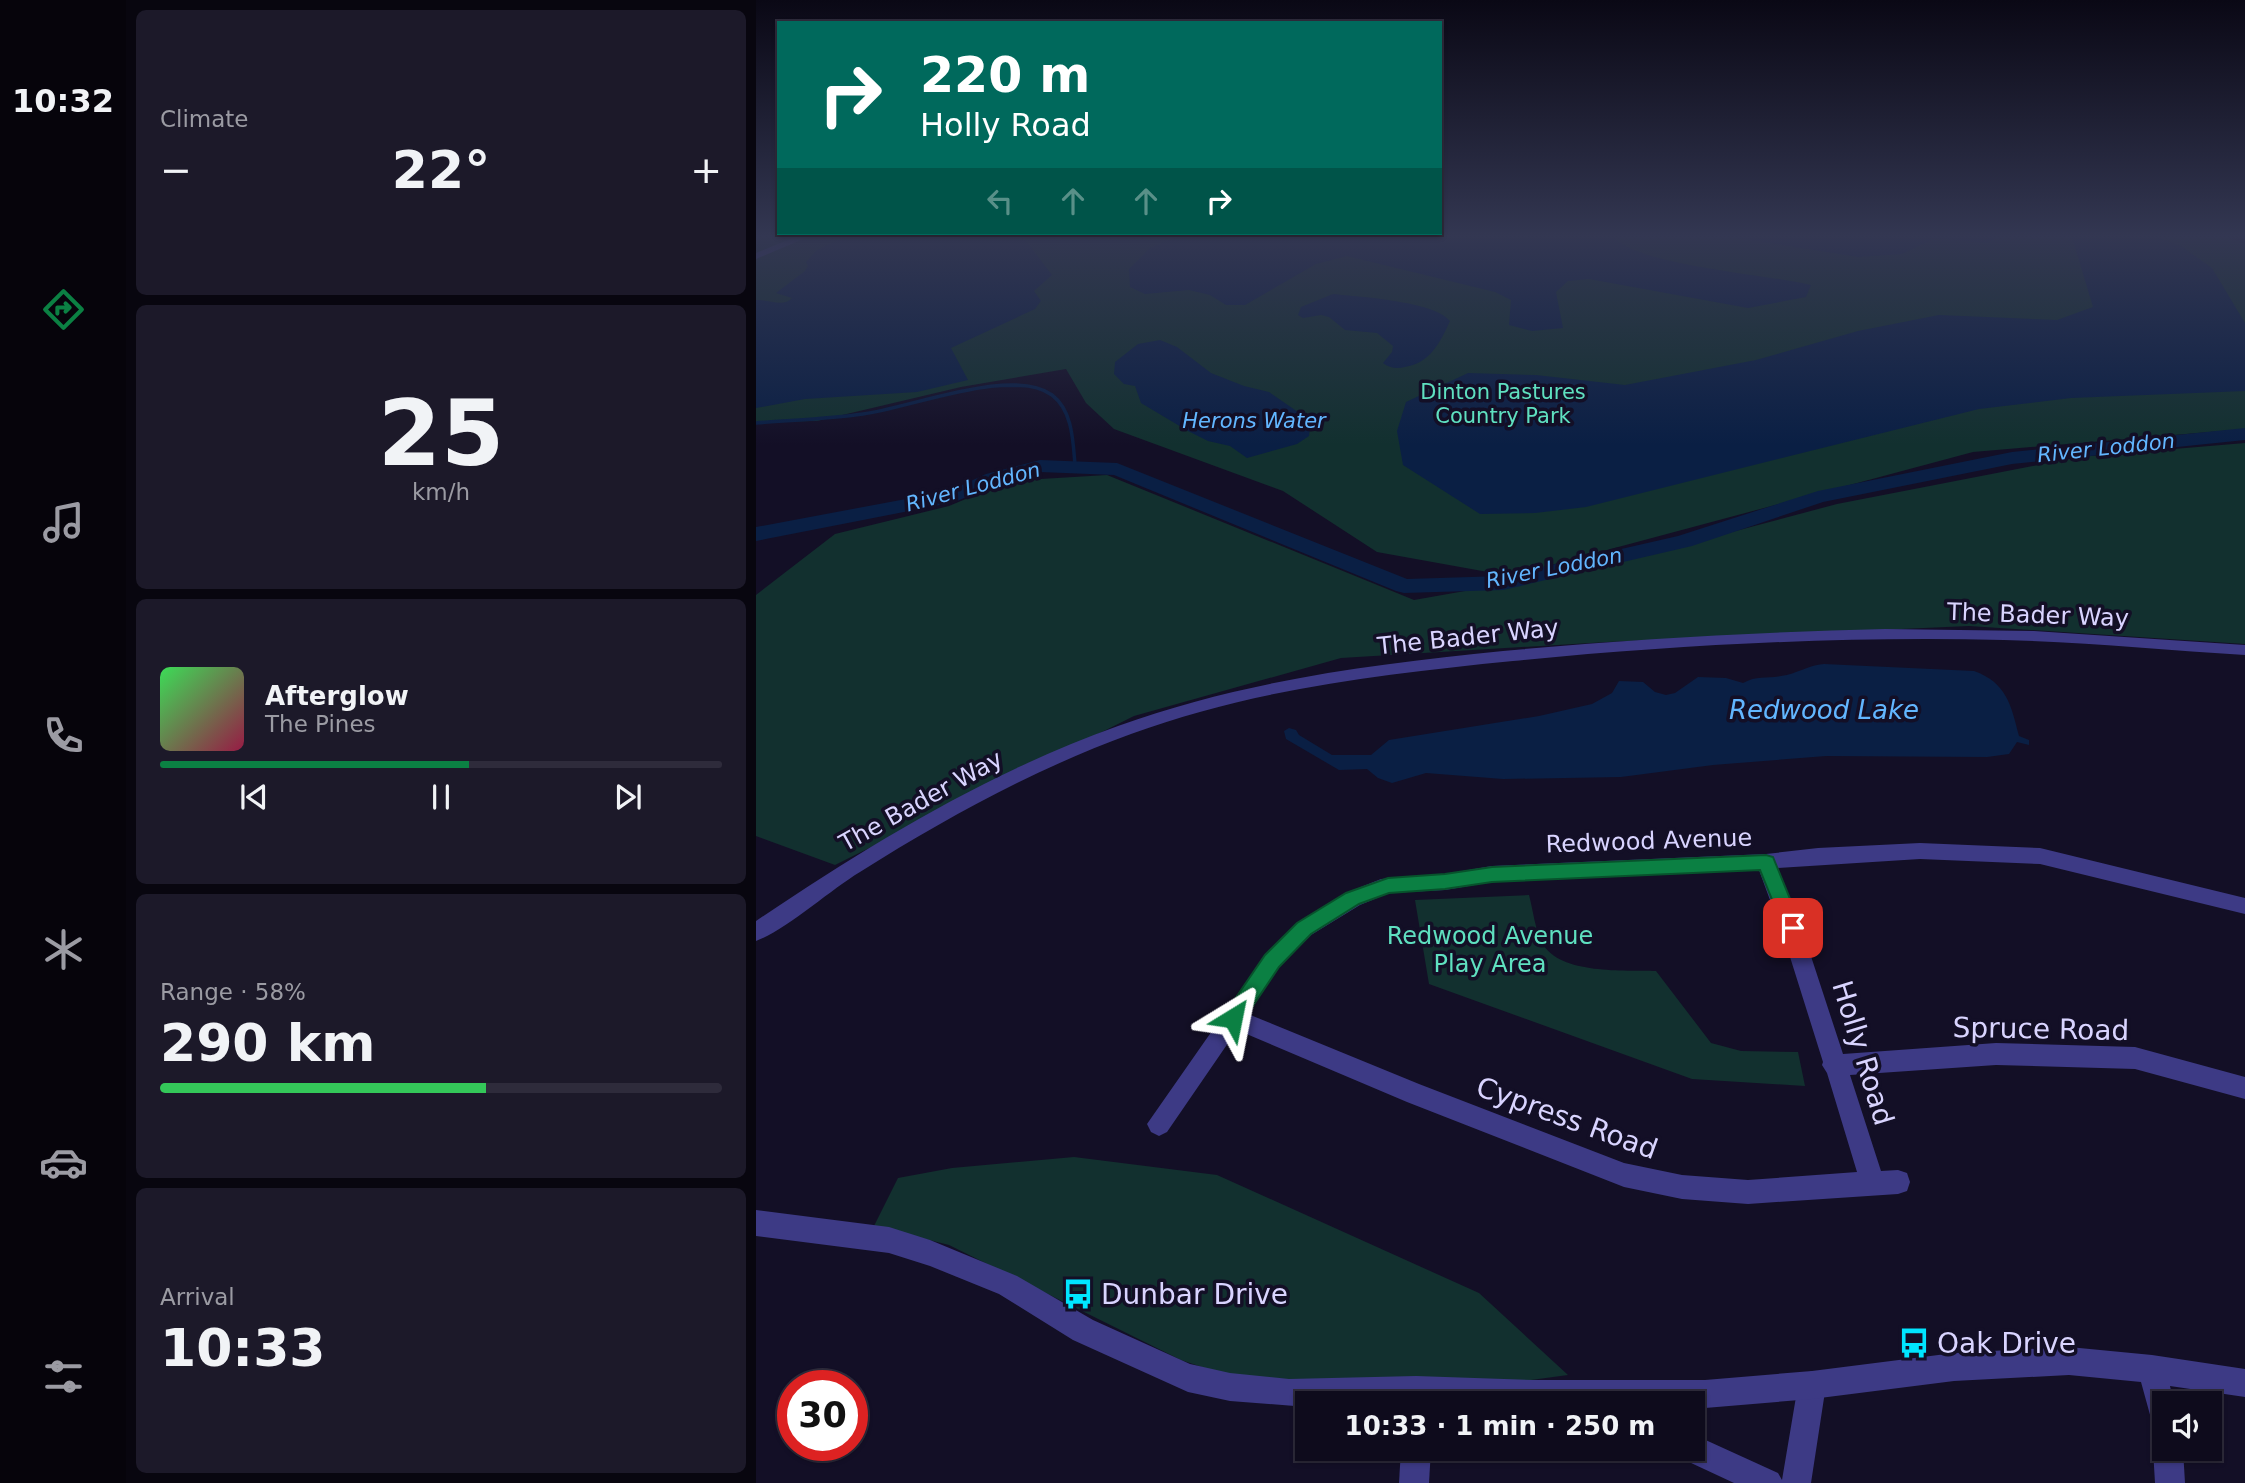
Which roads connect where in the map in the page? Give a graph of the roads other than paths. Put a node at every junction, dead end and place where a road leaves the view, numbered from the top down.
1 (2245, 650) edge
2 (1766, 862) junction
3 (2245, 906) edge
4 (756, 932) edge
5 (1233, 1018) junction
6 (1833, 1065) junction
7 (2245, 1088) edge
8 (1159, 1124) dead end
9 (1898, 1182) dead end
10 (1873, 1184) junction
11 (756, 1223) edge
12 (2152, 1368) junction
13 (2245, 1383) edge
14 (1812, 1385) junction
15 (2157, 1391) edge
16 (1295, 1393) edge
17 (1705, 1393) edge
18 (1705, 1455) edge
19 (1415, 1461) edge
20 (2169, 1461) edge
21 (1414, 1483) edge
22 (1768, 1483) edge
23 (1796, 1483) edge
24 (2170, 1483) edge

1 - 4 street, The Bader Way
2 - 3 street, Redwood Avenue
2 - 5 street, Redwood Avenue
2 - 6 street, Holly Road
5 - 8 street, Redwood Avenue
5 - 10 street, Cypress Road
6 - 7 street, Spruce Road
6 - 10 street, Holly Road
9 - 10 street, Cypress Road
11 - 16 street
12 - 13 street
12 - 14 street
12 - 15 street
14 - 17 street
14 - 23 street
18 - 22 street
19 - 21 street
20 - 24 street

